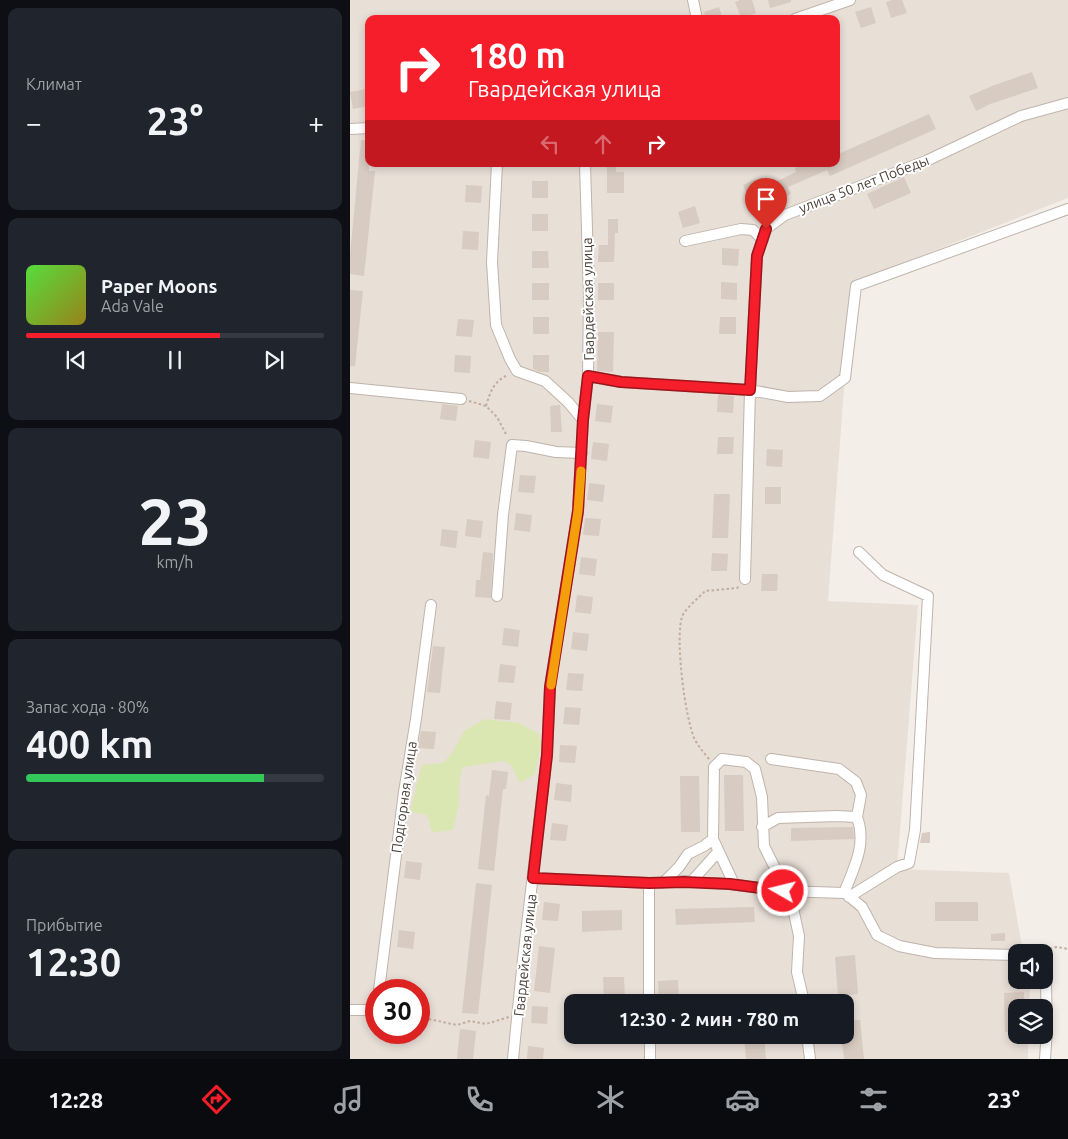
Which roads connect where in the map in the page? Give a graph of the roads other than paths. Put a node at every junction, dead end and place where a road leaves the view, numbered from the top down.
1 (693, 0) edge
2 (850, 0) edge
3 (838, 2) edge
4 (696, 15) edge
5 (805, 15) edge
6 (1068, 103) edge
7 (365, 128) edge
8 (350, 129) edge
9 (497, 167) edge
10 (585, 167) edge
11 (1068, 209) edge
12 (763, 240) junction
13 (685, 241) dead end
14 (588, 376) junction
15 (350, 388) edge
16 (750, 390) junction
17 (461, 399) road end
18 (583, 420) junction
19 (582, 453) junction
20 (859, 552) dead end
21 (745, 579) road end
22 (497, 596) dead end
23 (431, 604) dead end
24 (771, 759) dead end
25 (857, 817) junction
26 (762, 827) junction
27 (713, 838) junction
28 (718, 852) junction
29 (533, 878) junction
30 (691, 882) junction
31 (649, 883) junction
32 (663, 883) junction
33 (734, 884) junction
34 (783, 891) junction
35 (846, 895) junction
36 (1008, 955) edge
37 (380, 979) edge
38 (1046, 989) edge
39 (650, 994) edge
40 (802, 994) edge
41 (350, 1010) edge
42 (365, 1010) edge
43 (650, 1044) edge
44 (808, 1044) edge
45 (513, 1059) edge
46 (650, 1059) edge
47 (810, 1059) edge
48 (1045, 1059) edge

1 - 4 street
2 - 3 street
3 - 5 street
6 - 12 street, улица 50 лет Победы
7 - 8 street
9 - 18 street
10 - 14 street, Гвардейская улица
11 - 16 street
12 - 13 street
12 - 16 street, улица 50 лет Победы
14 - 16 street
14 - 18 street, Гвардейская улица
15 - 17 street
16 - 21 street, улица 50 лет Победы
18 - 19 street, Гвардейская улица
19 - 22 street
19 - 29 street, Гвардейская улица
20 - 35 street
23 - 37 street, Подгорная улица
24 - 25 street
25 - 26 street
25 - 35 street
26 - 27 street
26 - 34 street
27 - 28 street
27 - 32 street
28 - 30 street
28 - 33 street
29 - 31 street
29 - 45 street, Гвардейская улица
30 - 32 street
30 - 33 street
31 - 32 street
31 - 39 street
33 - 34 street
34 - 35 street
34 - 40 street
35 - 36 street
38 - 48 street
41 - 42 street
43 - 46 street
44 - 47 street

